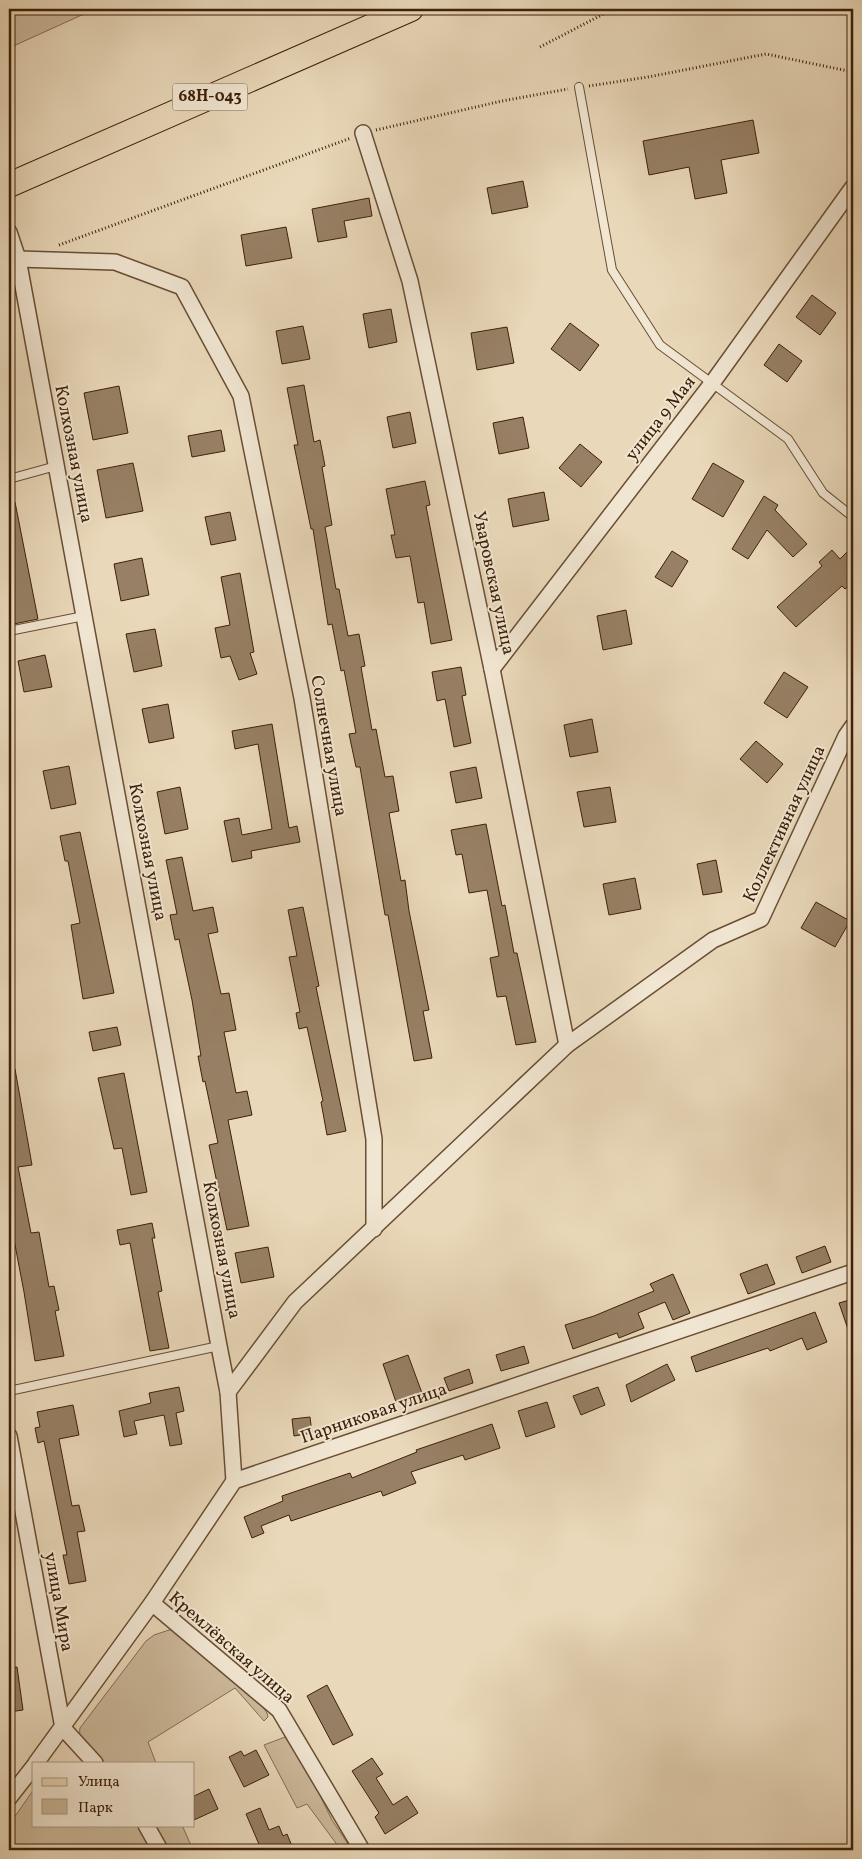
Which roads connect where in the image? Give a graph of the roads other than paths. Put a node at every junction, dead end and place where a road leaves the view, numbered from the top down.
1 (411, 9) edge
2 (578, 87) road end
3 (364, 133) road end
4 (9, 185) edge
5 (853, 187) edge
6 (9, 232) edge
7 (18, 259) junction
8 (713, 382) junction
9 (56, 466) junction
10 (9, 479) edge
11 (853, 516) edge
12 (84, 616) junction
13 (9, 631) edge
14 (492, 669) junction
15 (853, 726) edge
16 (568, 1045) junction
17 (374, 1229) junction
18 (853, 1272) edge
19 (220, 1346) junction
20 (9, 1392) edge
21 (228, 1392) junction
22 (9, 1436) edge
23 (234, 1481) junction
24 (152, 1603) junction
25 (62, 1728) junction
26 (36, 1762) edge
27 (94, 1762) edge
28 (32, 1768) edge
29 (9, 1798) edge
30 (147, 1826) edge
31 (160, 1850) edge
32 (362, 1850) edge

1 - 4 main road, 68Н-043
2 - 8 lane
3 - 14 street, Уваровская улица
5 - 8 street, улица 9 Мая
6 - 7 street, Колхозная улица
7 - 9 street, Колхозная улица
7 - 17 street, Солнечная улица
8 - 11 lane
8 - 14 street, улица 9 Мая
9 - 10 lane
9 - 12 street, Колхозная улица
12 - 13 lane
12 - 19 street, Колхозная улица
14 - 16 street, Уваровская улица
15 - 16 street, Коллективная улица
16 - 17 street, Коллективная улица
17 - 21 street, Коллективная улица
18 - 23 street, Парниковая улица
19 - 20 lane
19 - 21 street, Колхозная улица
21 - 23 street, Колхозная улица
22 - 25 street, улица Мира
23 - 24 street
24 - 25 street
24 - 32 street, Кремлёвская улица
25 - 26 street
25 - 27 street
28 - 29 street
30 - 31 street

